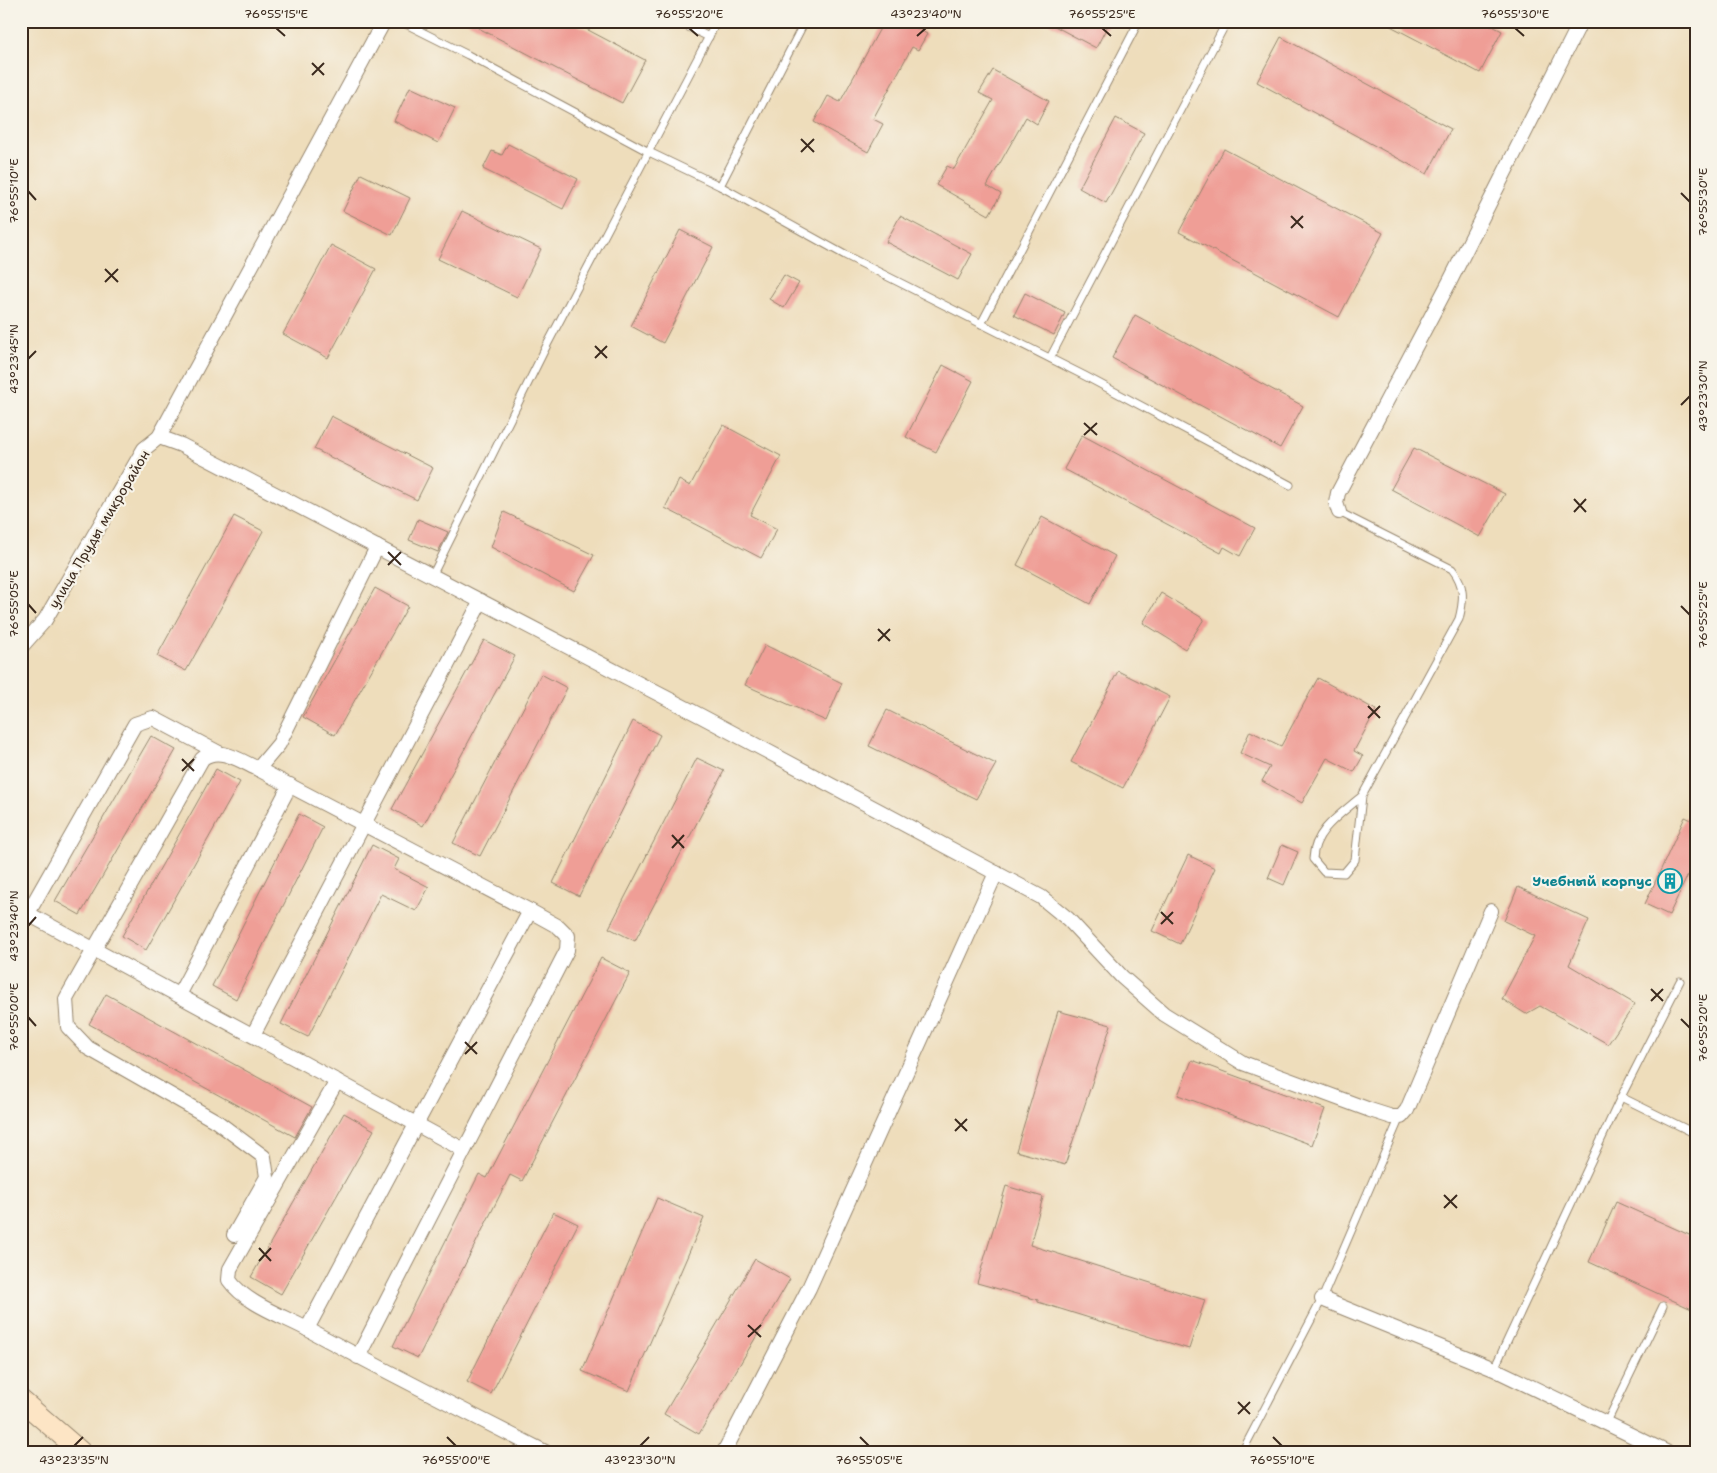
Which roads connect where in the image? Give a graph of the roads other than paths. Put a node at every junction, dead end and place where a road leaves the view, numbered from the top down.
1 (384, 21) edge
2 (400, 21) edge
3 (676, 21) edge
4 (717, 21) edge
5 (806, 21) edge
6 (1139, 21) edge
7 (1227, 21) edge
8 (1581, 21) edge
9 (709, 38) junction
10 (649, 152) junction
11 (720, 186) junction
12 (981, 324) junction
13 (1050, 358) junction
14 (159, 437) junction
15 (1290, 485) dead end
16 (1339, 512) joint
17 (377, 547) junction
18 (432, 576) junction
19 (481, 601) junction
20 (21, 647) edge
21 (219, 753) junction
22 (258, 769) junction
23 (290, 785) junction
24 (1362, 796) junction
25 (364, 824) junction
26 (996, 873) junction
27 (24, 911) edge
28 (530, 911) junction
29 (1491, 911) dead end
30 (95, 950) junction
31 (1680, 981) dead end
32 (179, 995) junction
33 (253, 1035) junction
34 (337, 1081) junction
35 (1621, 1097) junction
36 (1400, 1117) junction
37 (417, 1124) junction
38 (1696, 1134) edge
39 (464, 1150) junction
40 (234, 1235) dead end
41 (1322, 1299) junction
42 (1663, 1306) dead end
43 (307, 1329) junction
44 (358, 1357) junction
45 (1494, 1369) junction
46 (21, 1400) edge
47 (1606, 1424) junction
48 (80, 1452) edge
49 (546, 1452) edge
50 (724, 1452) edge
51 (1242, 1452) edge
52 (1666, 1452) edge

1 - 14 street, улица Пруды микрорайон
2 - 10 lane
3 - 9 lane
4 - 9 lane
5 - 11 lane
6 - 12 lane
7 - 13 lane
8 - 16 street
9 - 10 lane
10 - 11 lane
10 - 18 lane
11 - 12 lane
12 - 13 lane
13 - 15 lane
14 - 17 street
14 - 20 street, улица Пруды микрорайон
16 - 24 lane
17 - 18 street
17 - 22 street
18 - 19 street
19 - 25 street
19 - 26 street
21 - 22 street
21 - 27 street
21 - 30 street
22 - 23 street
23 - 25 street
23 - 32 street
24 - 24 lane
25 - 28 street
25 - 33 street
26 - 36 street
26 - 50 street
27 - 30 street
28 - 37 street
28 - 39 street
29 - 36 street
30 - 32 street
30 - 40 street
31 - 35 lane
32 - 33 street
33 - 34 street
34 - 37 street
34 - 43 street
35 - 38 lane
35 - 45 lane
36 - 41 lane
37 - 39 street
37 - 43 street
39 - 44 street
41 - 45 street
41 - 51 lane
42 - 47 lane
43 - 44 street
44 - 49 street
45 - 47 street
46 - 48 main road
47 - 52 street

